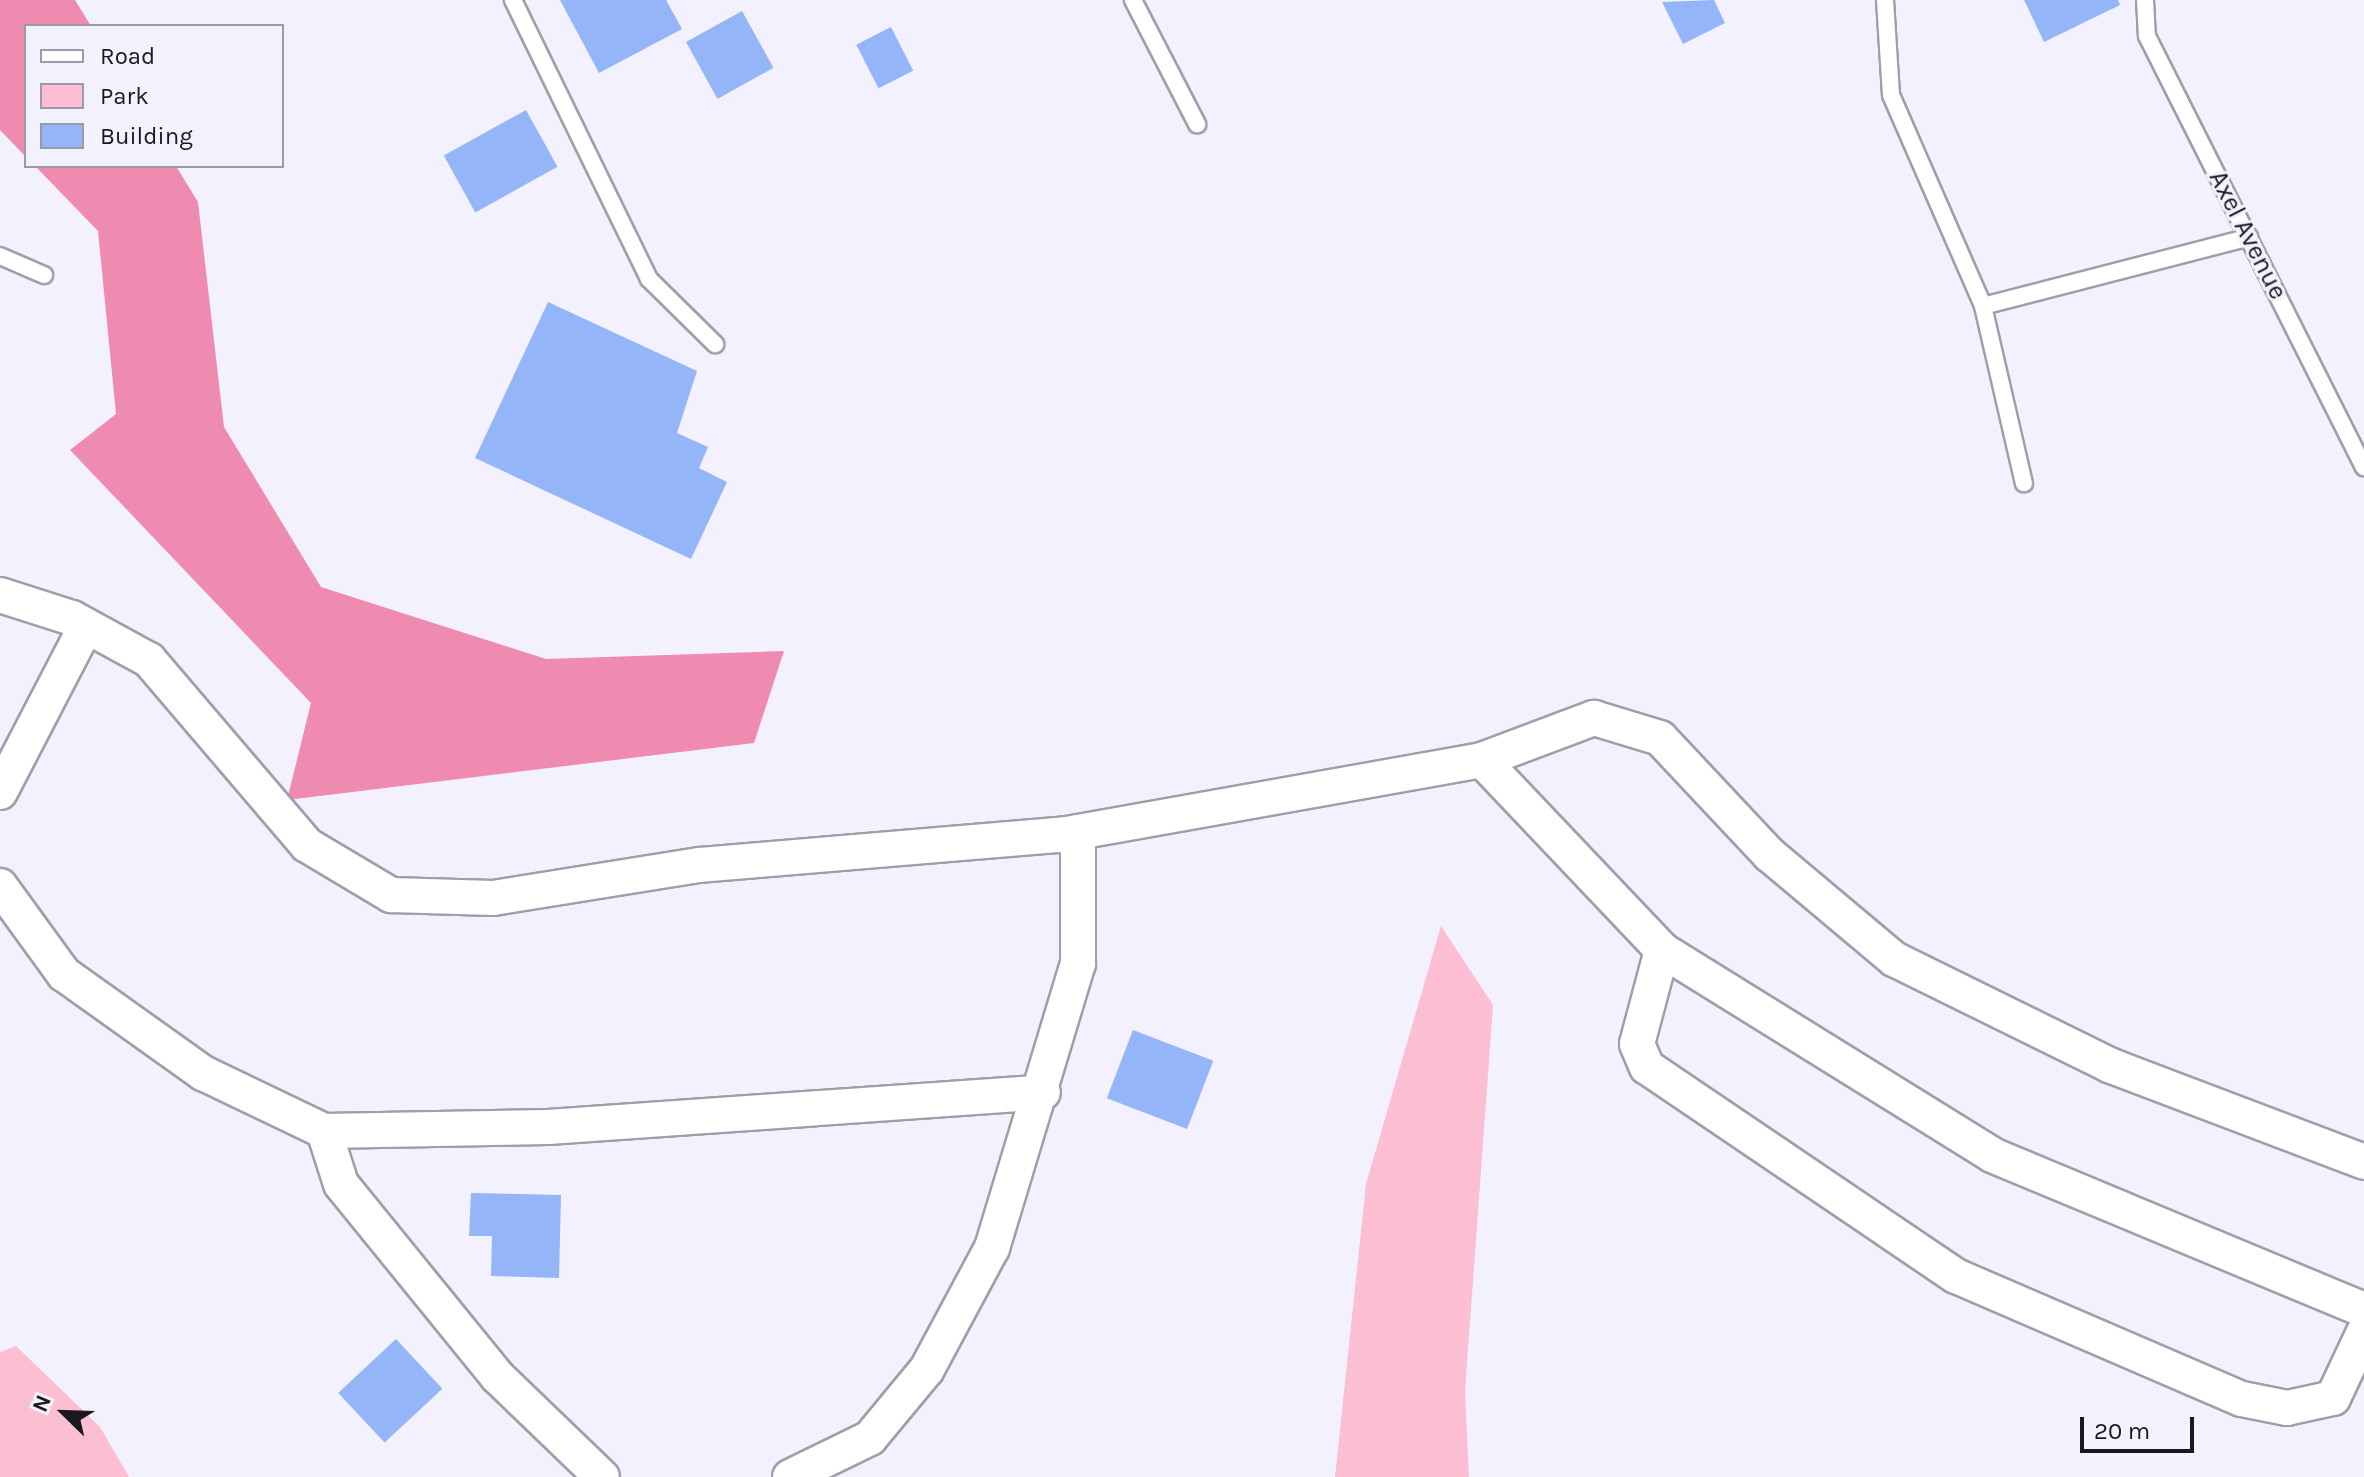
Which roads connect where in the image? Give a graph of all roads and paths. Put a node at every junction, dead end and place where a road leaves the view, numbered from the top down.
1 (513, 0) edge
2 (1133, 0) edge
3 (1885, 0) edge
4 (2145, 0) edge
5 (1197, 124) dead end
6 (2249, 237) junction
7 (0, 256) edge
8 (44, 275) dead end
9 (1983, 306) junction
10 (715, 344) dead end
11 (2364, 467) edge
12 (2024, 483) dead end
13 (0, 595) edge
14 (86, 626) junction
15 (1482, 760) junction
16 (0, 792) edge
17 (1078, 832) junction
18 (0, 886) edge
19 (1662, 950) junction
20 (1043, 1092) junction
21 (324, 1131) junction
22 (2364, 1162) edge
23 (2364, 1310) edge
24 (2364, 1332) edge
25 (602, 1477) edge
26 (790, 1477) edge

1 - 10 lane
2 - 5 lane
3 - 9 lane
4 - 6 lane, Axel Avenue
6 - 9 lane
6 - 11 lane, Axel Avenue
7 - 8 lane
9 - 12 lane
13 - 14 street
14 - 16 street
14 - 17 street
15 - 17 street
15 - 19 street
15 - 22 street
17 - 20 street
18 - 21 street
19 - 23 street
19 - 24 street
20 - 21 street
20 - 26 street
21 - 25 street

